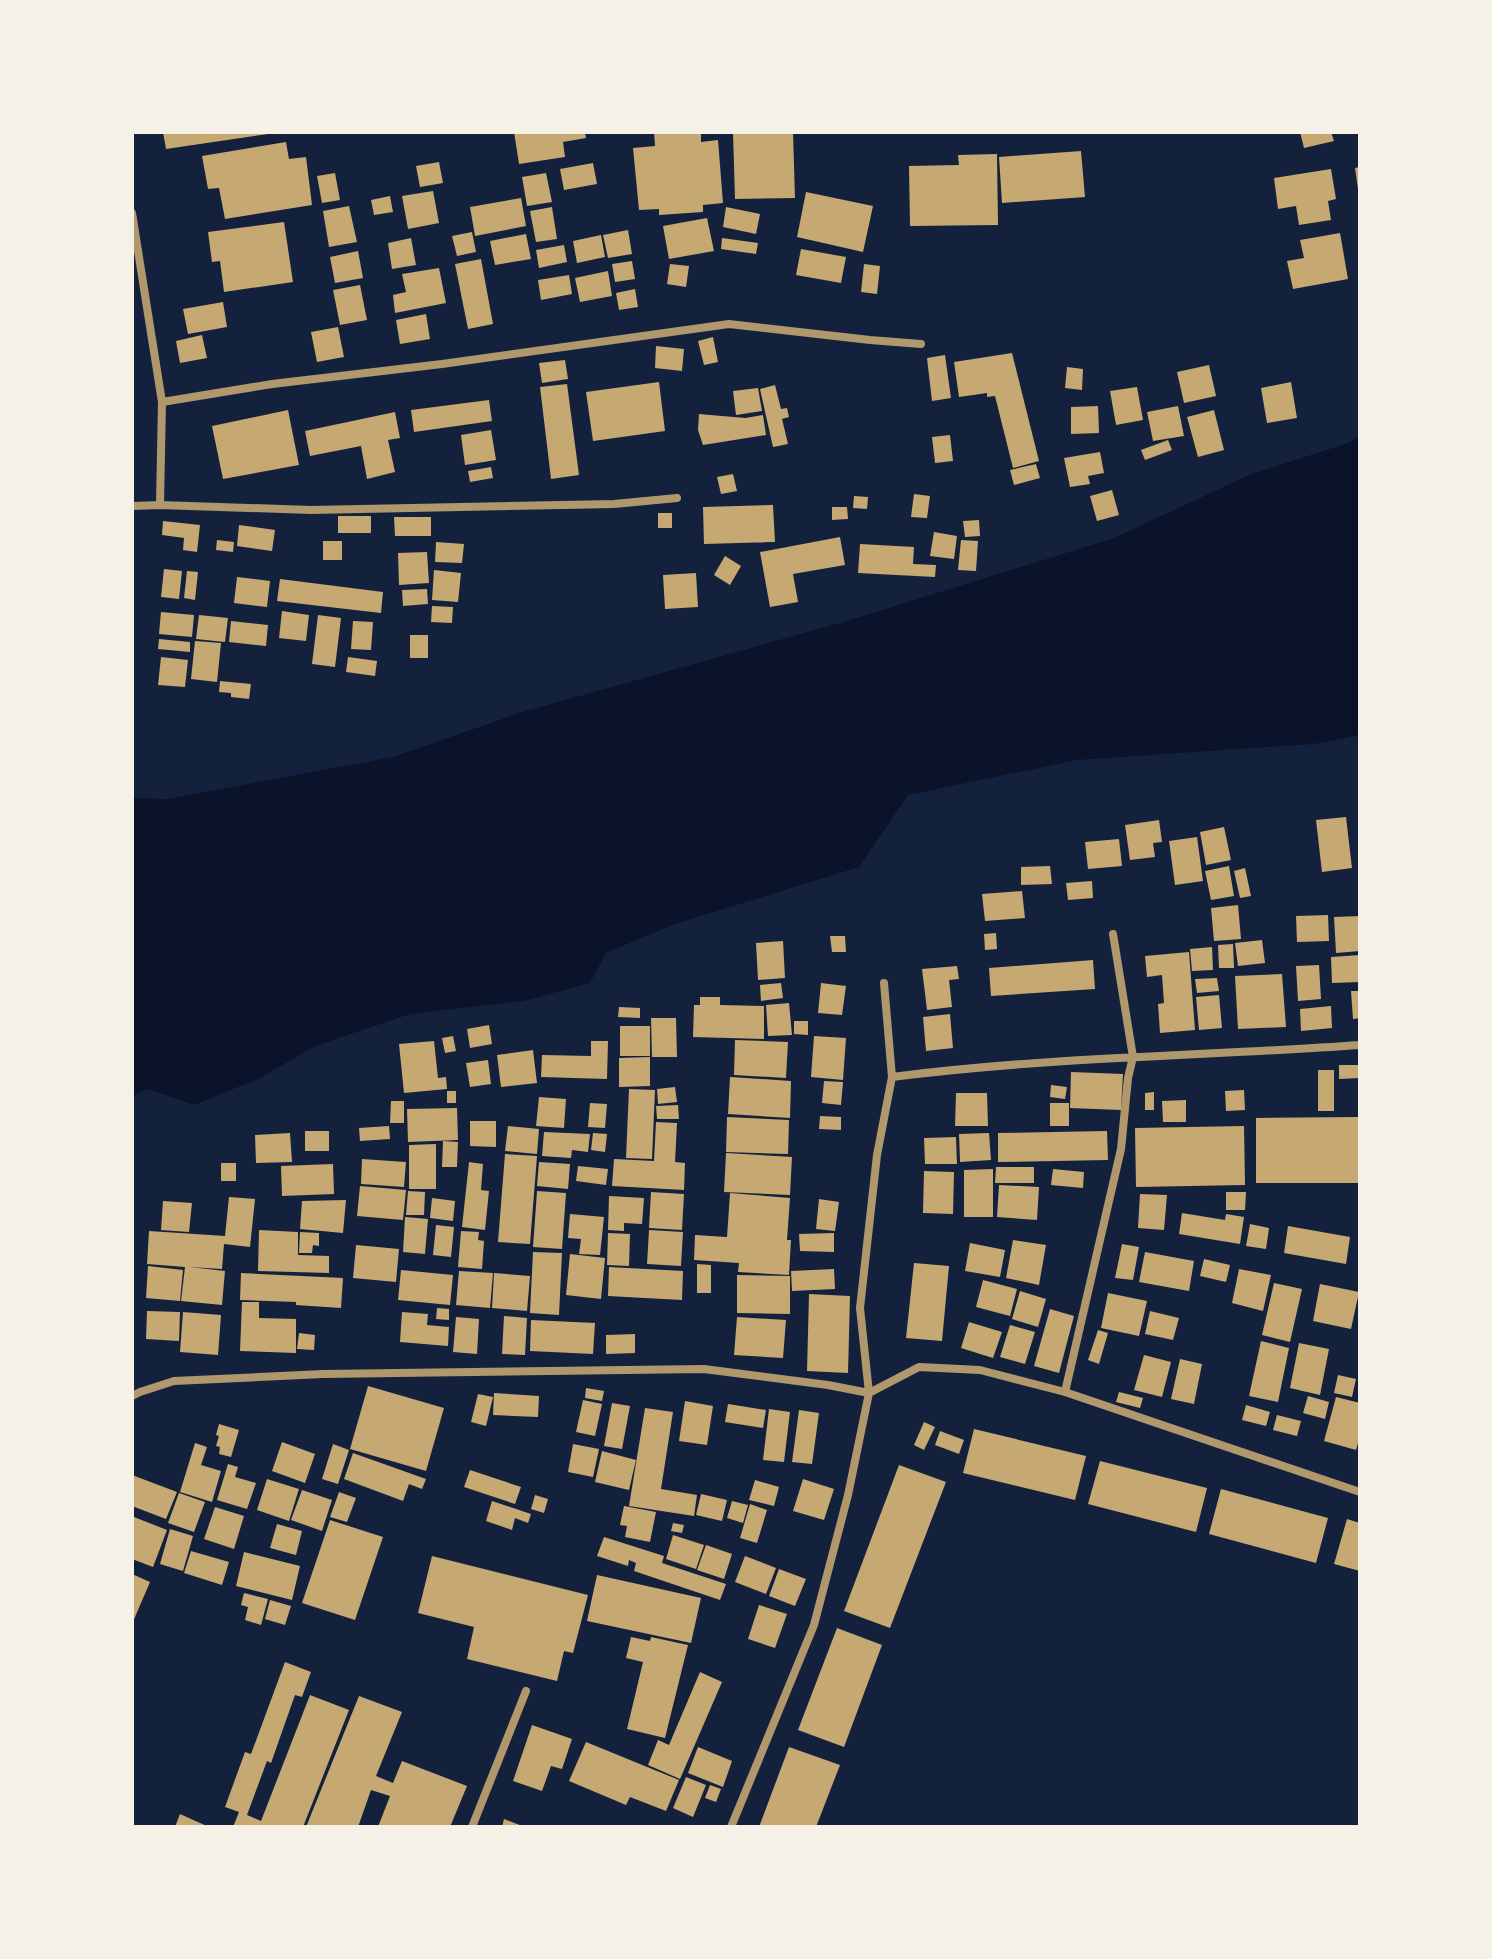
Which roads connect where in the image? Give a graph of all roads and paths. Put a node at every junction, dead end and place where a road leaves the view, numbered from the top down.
1 (132, 213) edge
2 (921, 344) dead end
3 (162, 402) junction
4 (677, 498) dead end
5 (160, 505) junction
6 (132, 506) edge
7 (1113, 934) dead end
8 (884, 983) dead end
9 (1360, 1045) edge
10 (1133, 1057) junction
11 (892, 1077) junction
12 (1065, 1392) junction
13 (869, 1393) junction
14 (132, 1396) edge
15 (1360, 1492) edge
16 (526, 1691) dead end
17 (472, 1827) edge
18 (731, 1827) edge

1 - 3 street
2 - 3 street
3 - 5 street
4 - 5 street
5 - 6 street
7 - 10 street
8 - 11 street
9 - 10 street
10 - 11 street
10 - 12 street
11 - 13 street
12 - 13 street
12 - 15 street
13 - 14 street
13 - 18 street
16 - 17 street

